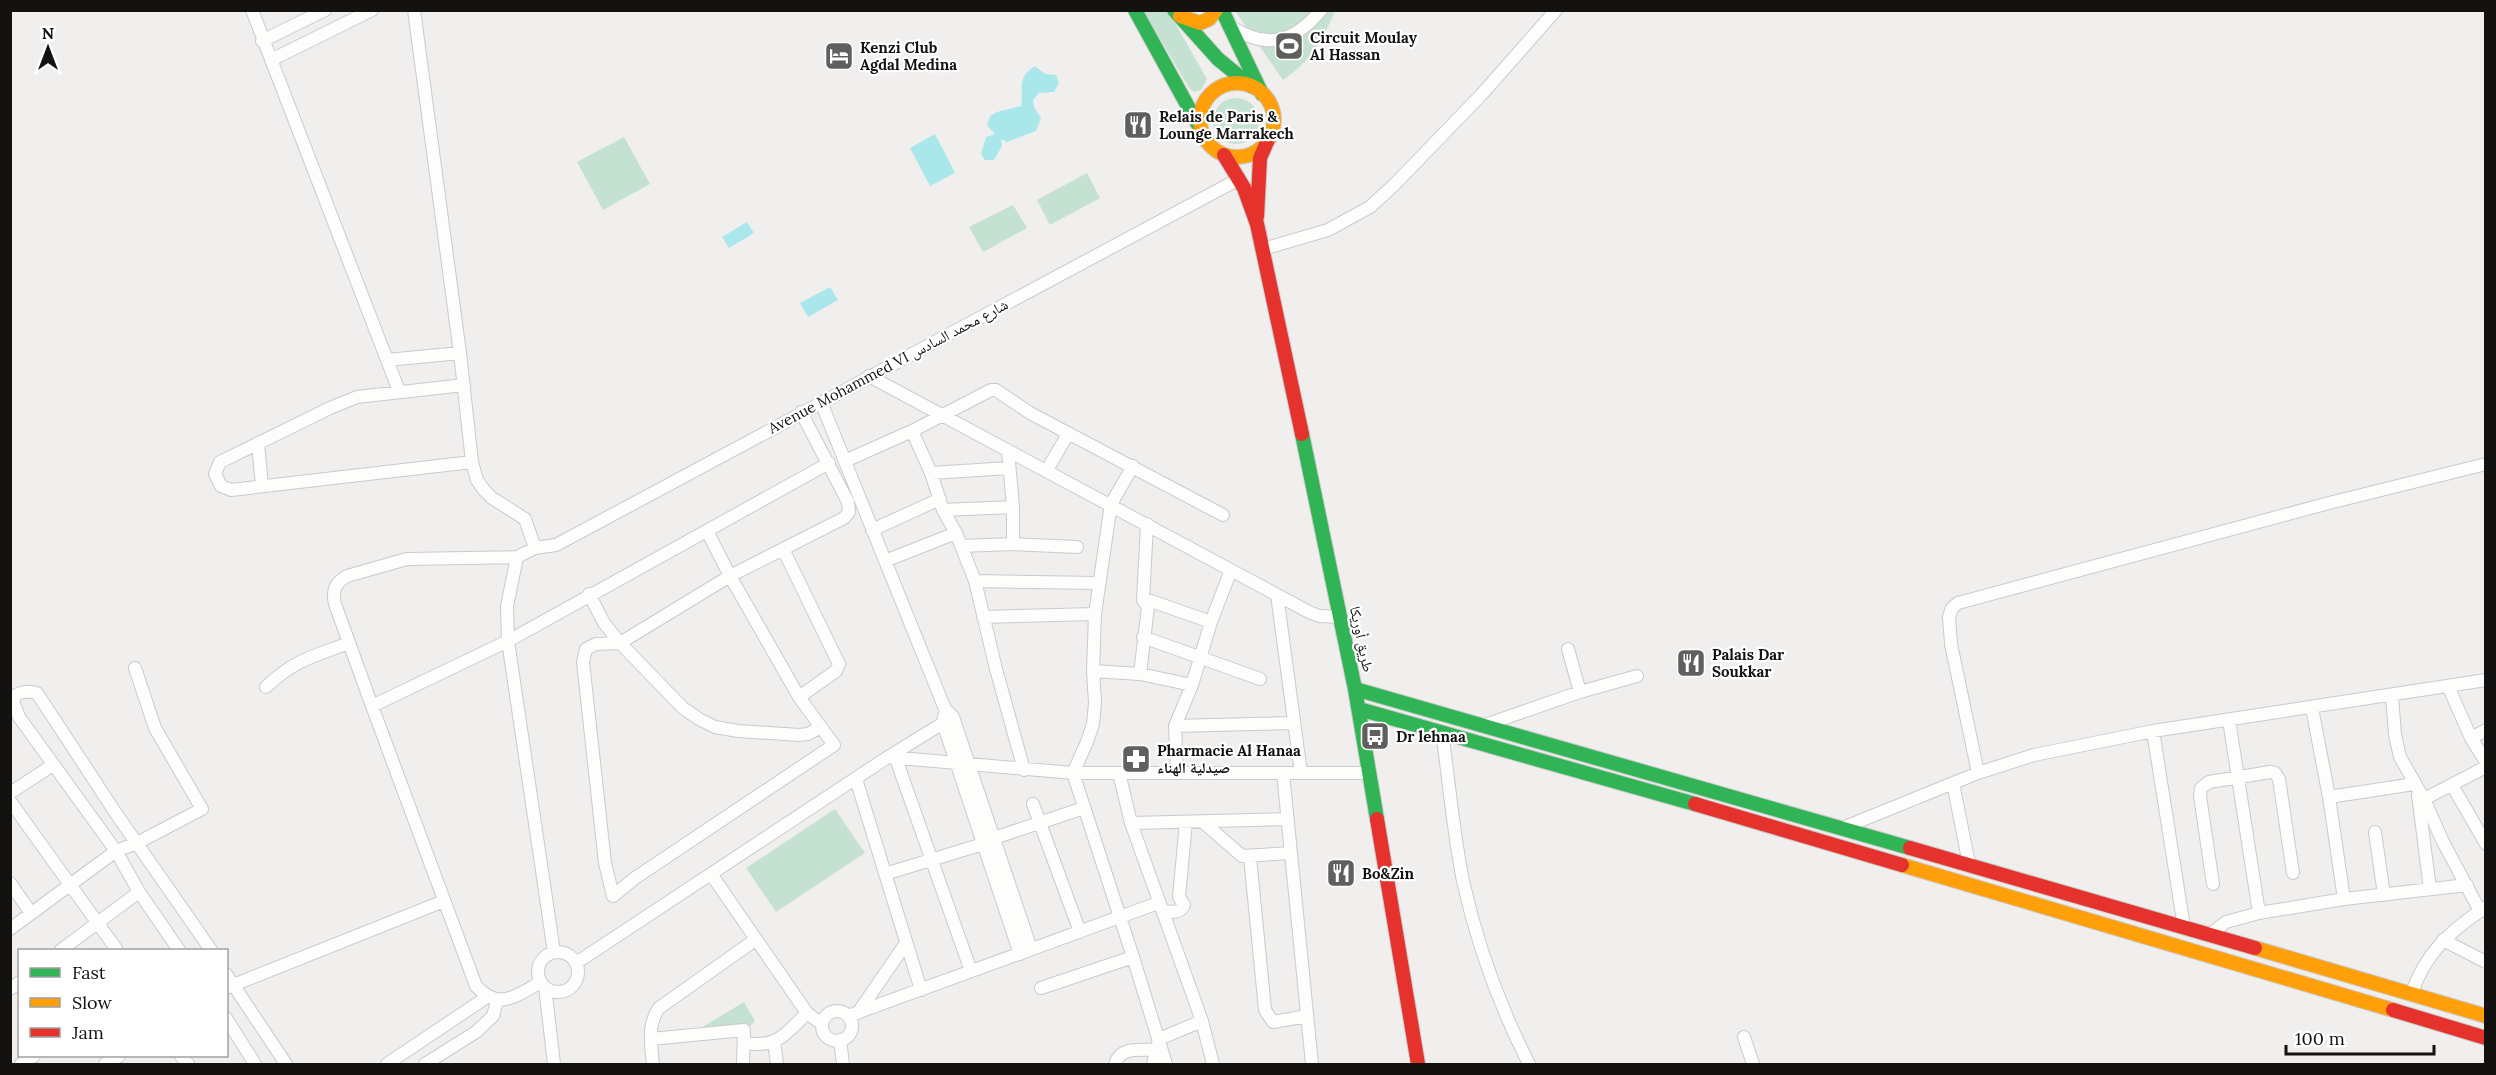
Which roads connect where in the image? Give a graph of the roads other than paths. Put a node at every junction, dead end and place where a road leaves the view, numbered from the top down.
1 (252, 10) edge
2 (325, 10) edge
3 (372, 10) edge
4 (414, 10) edge
5 (1135, 10) edge
6 (1216, 10) edge
7 (1321, 10) edge
8 (1556, 10) edge
9 (1175, 12) edge
10 (1224, 17) edge
11 (262, 41) junction
12 (271, 60) junction
13 (1224, 65) junction
14 (1221, 87) junction
15 (1256, 90) junction
16 (1202, 132) junction
17 (1267, 142) junction
18 (1224, 154) junction
19 (1239, 179) junction
20 (1257, 224) junction
21 (1263, 249) junction
22 (460, 353) junction
23 (387, 360) junction
24 (869, 376) junction
25 (464, 385) junction
26 (399, 391) junction
27 (821, 402) junction
28 (801, 412) junction
29 (943, 415) junction
30 (912, 431) junction
31 (1068, 434) junction
32 (258, 443) junction
33 (1008, 450) junction
34 (845, 461) junction
35 (472, 462) junction
36 (830, 463) junction
37 (2486, 464) edge
38 (1133, 466) junction
39 (1009, 468) junction
40 (1047, 470) junction
41 (931, 473) junction
42 (262, 486) junction
43 (1111, 504) junction
44 (941, 505) junction
45 (1013, 507) junction
46 (1223, 515) dead end
47 (1147, 524) junction
48 (872, 530) junction
49 (707, 531) junction
50 (956, 533) junction
51 (1012, 544) junction
52 (961, 546) junction
53 (1077, 547) dead end
54 (535, 548) junction
55 (783, 549) junction
56 (517, 557) junction
57 (885, 561) junction
58 (1231, 570) junction
59 (730, 576) junction
60 (975, 581) junction
61 (1099, 583) junction
62 (589, 594) junction
63 (1277, 595) junction
64 (1143, 600) junction
65 (1095, 614) junction
66 (983, 617) junction
67 (1340, 617) junction
68 (1211, 622) junction
69 (1143, 638) junction
70 (508, 641) junction
71 (349, 643) junction
72 (620, 643) junction
73 (1568, 649) dead end
74 (1200, 656) junction
75 (135, 668) dead end
76 (1093, 671) junction
77 (1140, 674) junction
78 (1637, 676) dead end
79 (1260, 679) dead end
80 (2486, 680) edge
81 (1192, 685) junction
82 (2448, 686) junction
83 (266, 687) dead end
84 (1355, 689) junction
85 (1580, 692) junction
86 (2392, 695) junction
87 (800, 697) junction
88 (372, 706) junction
89 (2312, 708) junction
90 (1359, 709) junction
91 (947, 716) junction
92 (15, 719) edge
93 (2229, 720) junction
94 (1294, 723) junction
95 (1485, 725) junction
96 (1175, 726) junction
97 (821, 727) junction
98 (2486, 730) edge
99 (2153, 731) junction
100 (1442, 732) junction
101 (2471, 738) junction
102 (892, 758) junction
103 (2486, 762) edge
104 (53, 765) junction
105 (963, 765) junction
106 (2486, 767) edge
107 (1024, 770) junction
108 (1072, 773) junction
109 (1119, 773) junction
110 (1178, 773) junction
111 (1283, 773) junction
112 (1301, 773) junction
113 (1368, 773) junction
114 (1978, 773) junction
115 (2238, 778) junction
116 (856, 779) junction
117 (1953, 783) junction
118 (2452, 785) junction
119 (2419, 791) junction
120 (10, 793) edge
121 (2329, 797) junction
122 (10, 801) edge
123 (1033, 804) dead end
124 (1084, 808) junction
125 (1288, 819) junction
126 (1186, 822) junction
127 (1203, 822) junction
128 (1039, 823) junction
129 (1131, 823) junction
130 (1818, 823) junction
131 (1840, 829) junction
132 (2376, 832) dead end
133 (1812, 839) junction
134 (988, 841) junction
135 (137, 843) junction
136 (2486, 844) edge
137 (1836, 846) junction
138 (116, 852) junction
139 (1291, 853) junction
140 (1250, 857) junction
141 (932, 860) junction
142 (1969, 864) junction
143 (2293, 873) dead end
144 (711, 874) junction
145 (885, 874) junction
146 (10, 883) edge
147 (2214, 884) dead end
148 (71, 885) junction
149 (2467, 885) junction
150 (2430, 889) junction
151 (139, 892) junction
152 (2384, 895) junction
153 (2344, 899) junction
154 (444, 901) junction
155 (1160, 906) junction
156 (2483, 909) edge
157 (2259, 913) junction
158 (32, 914) junction
159 (1120, 917) junction
160 (98, 923) junction
161 (2184, 927) junction
162 (10, 929) edge
163 (1080, 932) junction
164 (2209, 935) junction
165 (755, 940) junction
166 (2443, 940) junction
167 (906, 943) junction
168 (64, 949) edge
169 (116, 949) edge
170 (178, 949) edge
171 (209, 949) edge
172 (1025, 951) junction
173 (554, 952) junction
174 (1134, 957) junction
175 (2486, 962) edge
176 (576, 963) junction
177 (971, 971) junction
178 (543, 985) junction
179 (230, 986) edge
180 (1041, 988) dead end
181 (921, 990) junction
182 (2408, 994) junction
183 (492, 999) junction
184 (2391, 1011) junction
185 (807, 1013) junction
186 (853, 1015) junction
187 (1307, 1016) junction
188 (2486, 1016) edge
189 (2411, 1017) junction
190 (228, 1021) edge
191 (1202, 1021) junction
192 (822, 1024) junction
193 (1744, 1037) dead end
194 (2486, 1038) edge
195 (651, 1039) junction
196 (840, 1040) junction
197 (774, 1042) junction
198 (745, 1043) junction
199 (1158, 1045) junction
200 (10, 1059) edge
201 (14, 1065) edge
202 (255, 1065) edge
203 (286, 1065) edge
204 (387, 1065) edge
205 (425, 1065) edge
206 (554, 1065) edge
207 (653, 1065) edge
208 (743, 1065) edge
209 (777, 1065) edge
210 (843, 1065) edge
211 (1115, 1065) edge
212 (1154, 1065) edge
213 (1166, 1065) edge
214 (1213, 1065) edge
215 (1312, 1065) edge
216 (1418, 1065) edge
217 (1529, 1065) edge
218 (1753, 1065) edge

1 - 11 street
2 - 11 street
3 - 12 street
4 - 22 street
5 - 16 street
6 - 9 street
7 - 10 street
8 - 21 street
9 - 13 street
10 - 13 street
10 - 15 street
11 - 12 street
12 - 23 street
13 - 14 street
13 - 15 street
14 - 15 street
14 - 16 street
15 - 17 street
16 - 18 street
17 - 18 street
17 - 20 street, طريق أوريكا
18 - 19 street, طريق أوريكا
19 - 20 street, طريق أوريكا
19 - 24 street, Avenue Mohammed VI شارع محمد السادس
20 - 21 street, طريق أوريكا
21 - 67 street, طريق أوريكا
22 - 23 street
22 - 25 street
23 - 26 street
24 - 27 street, Avenue Mohammed VI شارع محمد السادس
24 - 29 street
25 - 26 street
25 - 35 street
26 - 32 street
27 - 28 street, Avenue Mohammed VI شارع محمد السادس
27 - 34 street
28 - 36 street
28 - 54 street, Avenue Mohammed VI شارع محمد السادس
29 - 30 street
29 - 31 street
29 - 33 street
30 - 34 street
30 - 41 street
31 - 38 street
31 - 40 street
32 - 42 street
32 - 42 street
33 - 39 street
33 - 40 street
34 - 48 street
35 - 42 street
35 - 54 street
36 - 49 street
36 - 55 street
37 - 114 street
38 - 43 street
38 - 46 street
39 - 41 street
39 - 45 street
40 - 43 street
41 - 44 street
43 - 47 street
43 - 61 street
44 - 45 street
44 - 48 street
44 - 50 street
45 - 51 street
47 - 58 street
47 - 64 street
48 - 57 street
49 - 59 street
49 - 62 street
50 - 52 street
50 - 57 street
51 - 52 street
51 - 53 street
52 - 60 street
54 - 56 street, Avenue Mohammed VI شارع محمد السادس
55 - 59 street
55 - 87 street
56 - 70 street
56 - 71 street
57 - 91 street
58 - 63 street
58 - 68 street
59 - 72 street
59 - 87 street
60 - 61 street
60 - 66 street
61 - 65 street
62 - 70 street
62 - 72 street
63 - 67 street
63 - 94 street
64 - 68 street
64 - 69 street
65 - 66 street
65 - 76 street
66 - 107 street
67 - 84 street, طريق أوريكا
68 - 74 street
69 - 74 street
69 - 77 street
70 - 88 street
70 - 173 street
71 - 83 street
71 - 88 street
72 - 97 street
72 - 97 street
73 - 85 street
74 - 79 street
74 - 81 street
75 - 135 street
76 - 77 street
76 - 108 street
77 - 81 street
78 - 85 street
80 - 82 street
81 - 96 street
82 - 86 street
82 - 101 street
84 - 90 street, طريق أوريكا
84 - 95 street
85 - 95 street
86 - 89 street
86 - 119 street
87 - 97 street
88 - 154 street
89 - 93 street
89 - 121 street
90 - 100 street
90 - 113 street, طريق أوريكا
91 - 102 street
91 - 105 street
92 - 104 street
92 - 135 street
93 - 99 street
93 - 115 street
94 - 96 street
94 - 112 street
95 - 130 street
96 - 110 street
98 - 101 street
99 - 114 street
99 - 161 street
100 - 133 street
100 - 217 street
101 - 103 street
102 - 105 street
102 - 116 street
102 - 141 street
104 - 120 street
104 - 138 street
105 - 107 street
105 - 134 street
106 - 118 street
107 - 108 street
108 - 109 street
108 - 124 street
109 - 110 street
109 - 129 street
110 - 111 street
111 - 112 street
111 - 125 street
112 - 113 street
113 - 216 street, طريق أوريكا
114 - 117 street
115 - 143 street
115 - 147 street
115 - 157 street
116 - 144 street
116 - 145 street
117 - 131 street
117 - 142 street
118 - 119 street
118 - 136 street
119 - 121 street
119 - 149 street
119 - 150 street
121 - 153 street
122 - 148 street
123 - 128 street
124 - 128 street
124 - 159 street
125 - 127 street
125 - 139 street
126 - 127 street
126 - 129 street
126 - 155 street
127 - 140 street
128 - 134 street
128 - 163 street
129 - 155 street
130 - 131 street
130 - 133 street
131 - 137 street
131 - 142 street
132 - 152 street
133 - 137 street
134 - 141 street
134 - 172 street
135 - 138 street
135 - 171 street
137 - 184 street
138 - 148 street
138 - 151 street
139 - 140 street
139 - 187 street
140 - 187 street
141 - 145 street
141 - 177 street
142 - 161 street
144 - 165 street
144 - 176 street
145 - 167 street
146 - 158 street
148 - 158 street
148 - 160 street
149 - 150 street
149 - 156 street
150 - 152 street
151 - 160 street
151 - 170 street
152 - 153 street
153 - 157 street
154 - 179 street
154 - 183 street
155 - 159 street
155 - 191 street
156 - 166 street
157 - 164 street
158 - 162 street
159 - 163 street
159 - 174 street
160 - 168 street
160 - 169 street
161 - 164 street
163 - 172 street
164 - 182 street
165 - 185 street
165 - 195 street
166 - 175 street
166 - 182 street
167 - 181 street
167 - 186 street
172 - 177 street
173 - 176 street
173 - 178 street
174 - 180 street
174 - 199 street
176 - 178 street
177 - 181 street
178 - 183 street
178 - 206 street
179 - 203 street
181 - 186 street
182 - 184 street
182 - 188 street
182 - 189 street
183 - 204 street
183 - 205 street
184 - 189 street
185 - 192 street
185 - 197 street
186 - 192 street
186 - 196 street
187 - 215 street
189 - 194 street
190 - 202 street
191 - 199 street
191 - 214 street
192 - 196 street
193 - 218 street
195 - 198 street
195 - 207 street
196 - 210 street
197 - 198 street
197 - 209 street
198 - 208 street
199 - 211 street
199 - 212 street
199 - 213 street
200 - 201 street

